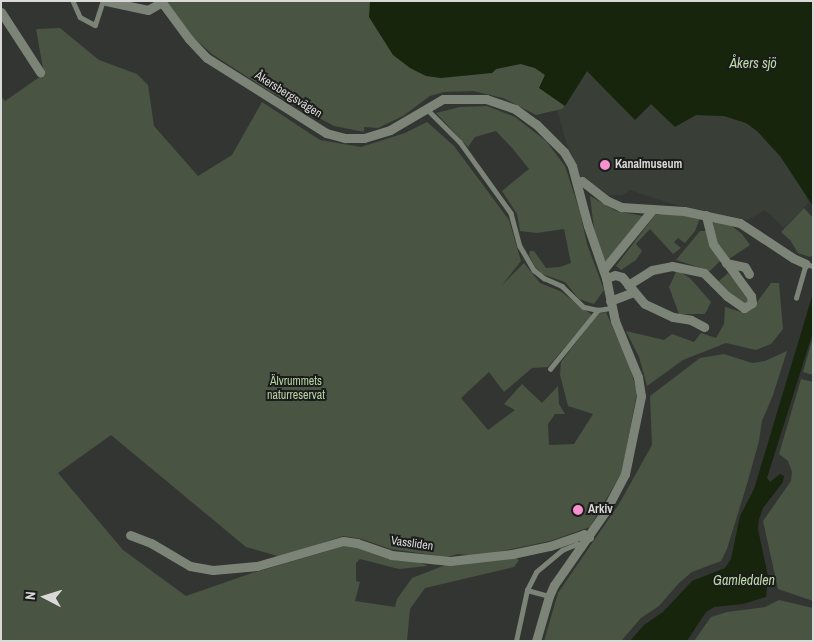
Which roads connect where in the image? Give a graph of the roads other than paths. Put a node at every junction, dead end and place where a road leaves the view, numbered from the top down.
1 (73, 1) edge
2 (105, 1) edge
3 (162, 2) edge
4 (1, 12) edge
5 (40, 72) dead end
6 (426, 108) junction
7 (578, 182) junction
8 (653, 209) junction
9 (706, 215) junction
10 (726, 263) junction
11 (810, 265) edge
12 (604, 269) junction
13 (749, 274) dead end
14 (606, 278) junction
15 (630, 288) junction
16 (796, 298) dead end
17 (611, 305) junction
18 (598, 310) junction
19 (704, 326) dead end
20 (550, 369) dead end
21 (130, 535) dead end
22 (589, 537) junction
23 (584, 546) junction
24 (526, 590) junction
25 (549, 596) junction
26 (516, 641) edge
27 (536, 641) edge

1 - 2 lane
2 - 3 street, Åkersbergsvägen
3 - 6 street, Åkersbergsvägen
4 - 5 street
6 - 7 street, Åkersbergsvägen
6 - 18 lane
7 - 8 street
7 - 12 street, Åkersbergsvägen
8 - 9 street
8 - 12 street
9 - 10 street
9 - 11 street
10 - 13 street
10 - 15 street
11 - 16 lane
12 - 14 street, Åkersbergsvägen
14 - 15 street
14 - 17 street, Åkersbergsvägen
15 - 17 street
15 - 19 street
17 - 18 lane
17 - 22 street
18 - 20 lane
21 - 22 street, Vassliden
22 - 23 street
23 - 24 lane
23 - 25 street
24 - 25 lane
24 - 26 lane
25 - 27 street

